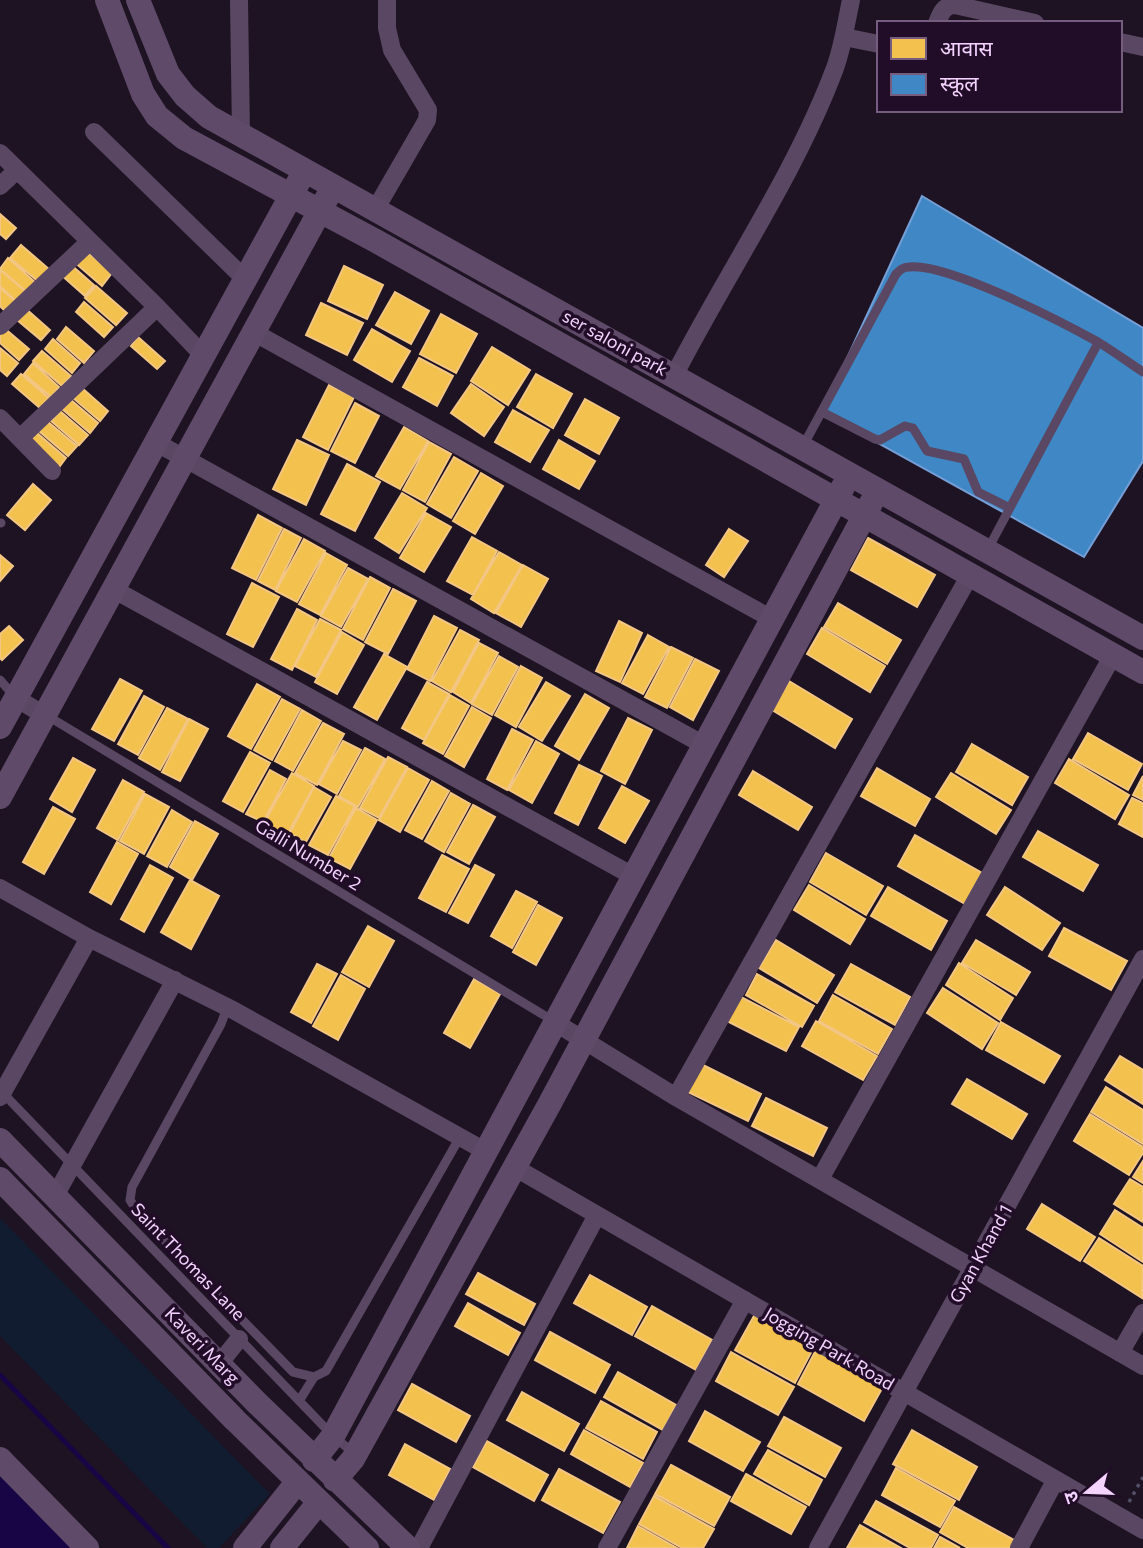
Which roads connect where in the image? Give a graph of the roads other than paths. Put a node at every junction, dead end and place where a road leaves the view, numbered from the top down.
1 (107, 0) edge
2 (138, 0) edge
3 (239, 0) edge
4 (387, 0) edge
5 (851, 0) edge
6 (938, 21) edge
7 (1026, 21) edge
8 (844, 37) junction
9 (1122, 42) edge
10 (877, 44) edge
11 (1143, 47) edge
12 (94, 132) dead end
13 (241, 135) junction
14 (0, 153) edge
15 (17, 170) junction
16 (305, 170) junction
17 (0, 186) edge
18 (333, 186) junction
19 (291, 195) junction
20 (375, 210) junction
21 (319, 211) junction
22 (89, 242) junction
23 (245, 279) junction
24 (157, 307) junction
25 (0, 326) edge
26 (253, 332) junction
27 (1098, 342) junction
28 (203, 355) junction
29 (1143, 372) edge
30 (674, 376) junction
31 (822, 412) junction
32 (0, 418) edge
33 (20, 438) junction
34 (155, 442) junction
35 (803, 448) junction
36 (184, 458) junction
37 (52, 471) dead end
38 (850, 474) junction
39 (878, 490) junction
40 (836, 500) junction
41 (1010, 508) junction
42 (865, 516) junction
43 (987, 551) junction
44 (970, 575) junction
45 (113, 589) junction
46 (772, 619) junction
47 (1143, 638) edge
48 (1113, 655) junction
49 (1143, 672) edge
50 (8, 689) edge
51 (44, 715) junction
52 (0, 727) edge
53 (704, 745) junction
54 (0, 797) edge
55 (633, 876) junction
56 (0, 888) edge
57 (89, 938) junction
58 (1143, 959) edge
59 (175, 980) junction
60 (227, 1008) junction
61 (556, 1023) junction
62 (582, 1041) junction
63 (1, 1093) edge
64 (676, 1097) junction
65 (460, 1137) junction
66 (0, 1140) edge
67 (485, 1151) junction
68 (72, 1165) junction
69 (514, 1167) junction
70 (820, 1179) junction
71 (0, 1180) edge
72 (55, 1196) junction
73 (134, 1207) junction
74 (597, 1215) junction
75 (125, 1220) junction
76 (973, 1268) junction
77 (745, 1300) junction
78 (1143, 1313) edge
79 (240, 1332) junction
80 (1120, 1353) junction
81 (219, 1364) junction
82 (1143, 1366) edge
83 (314, 1377) junction
84 (905, 1392) junction
85 (299, 1401) junction
86 (333, 1436) junction
87 (355, 1454) junction
88 (0, 1459) edge
89 (314, 1460) junction
90 (335, 1480) junction
91 (298, 1481) junction
92 (1055, 1481) junction
93 (319, 1502) junction
94 (1143, 1530) edge
95 (88, 1548) edge
96 (245, 1548) edge
97 (282, 1548) edge
98 (367, 1548) edge
99 (408, 1548) edge
100 (419, 1548) edge
101 (607, 1548) edge
102 (818, 1548) edge
103 (1019, 1548) edge

1 - 19 street
2 - 13 street, ser saloni park
3 - 13 street
4 - 20 street
5 - 8 street
6 - 7 street
8 - 10 street
8 - 30 street
9 - 11 street
12 - 23 street
13 - 16 street, ser saloni park
14 - 15 street
15 - 17 street
15 - 22 street
16 - 18 street, ser saloni park
16 - 19 street
18 - 20 street, ser saloni park
18 - 21 street
19 - 21 street
19 - 23 street
20 - 30 street, ser saloni park
21 - 26 street
21 - 40 street
22 - 24 street
22 - 25 street
23 - 28 street
24 - 28 street
24 - 33 street
26 - 36 street
26 - 46 street
27 - 29 lane
27 - 31 lane
27 - 41 lane
28 - 34 street
30 - 35 street, ser saloni park
31 - 35 lane
31 - 41 lane
32 - 33 street
33 - 37 street
34 - 36 street
34 - 50 street
35 - 38 street, ser saloni park
36 - 45 street
36 - 53 street
38 - 39 street, ser saloni park
38 - 40 street
39 - 42 street
39 - 43 street, ser saloni park
40 - 42 street
40 - 46 street
41 - 43 lane
42 - 44 street
42 - 62 street
43 - 47 street, ser saloni park
44 - 48 street
44 - 64 street
45 - 51 street
45 - 55 street
46 - 53 street
48 - 49 street
48 - 70 street
50 - 51 street
50 - 52 street
51 - 54 street
51 - 61 lane, Galli Number 2
53 - 55 street
55 - 61 street
56 - 57 street
57 - 59 street
57 - 63 street
58 - 76 street, Gyan Khand 1
59 - 60 street
59 - 68 street
60 - 65 street
60 - 73 lane
61 - 62 street
61 - 67 street
62 - 64 street
62 - 69 street
63 - 68 lane, Saint Thomas Lane
64 - 70 street
65 - 67 street
65 - 83 lane
66 - 72 street, Kaveri Marg
67 - 86 street
68 - 72 street
68 - 75 lane, Saint Thomas Lane
69 - 74 street, Jogging Park Road
69 - 87 street
70 - 76 street
71 - 91 street, Kaveri Marg
72 - 81 street, Kaveri Marg
73 - 75 lane
73 - 79 lane
74 - 77 street, Jogging Park Road
74 - 100 street
75 - 79 lane, Saint Thomas Lane
76 - 80 street
76 - 84 street, Gyan Khand 1
77 - 84 street, Jogging Park Road
77 - 101 street
78 - 80 street
79 - 81 street
79 - 83 lane
79 - 85 lane, Saint Thomas Lane
80 - 82 street
81 - 89 street, Kaveri Marg
83 - 85 lane
84 - 92 street, Jogging Park Road
84 - 102 street, Gyan Khand 1
85 - 86 lane, Saint Thomas Lane
86 - 87 lane, Saint Thomas Lane
86 - 89 street
87 - 90 street
88 - 95 street
89 - 90 street, Kaveri Marg
90 - 99 street, Kaveri Marg
91 - 93 street, Kaveri Marg
91 - 96 street
92 - 94 street, Jogging Park Road
92 - 103 street
93 - 97 street
93 - 98 street, Kaveri Marg

